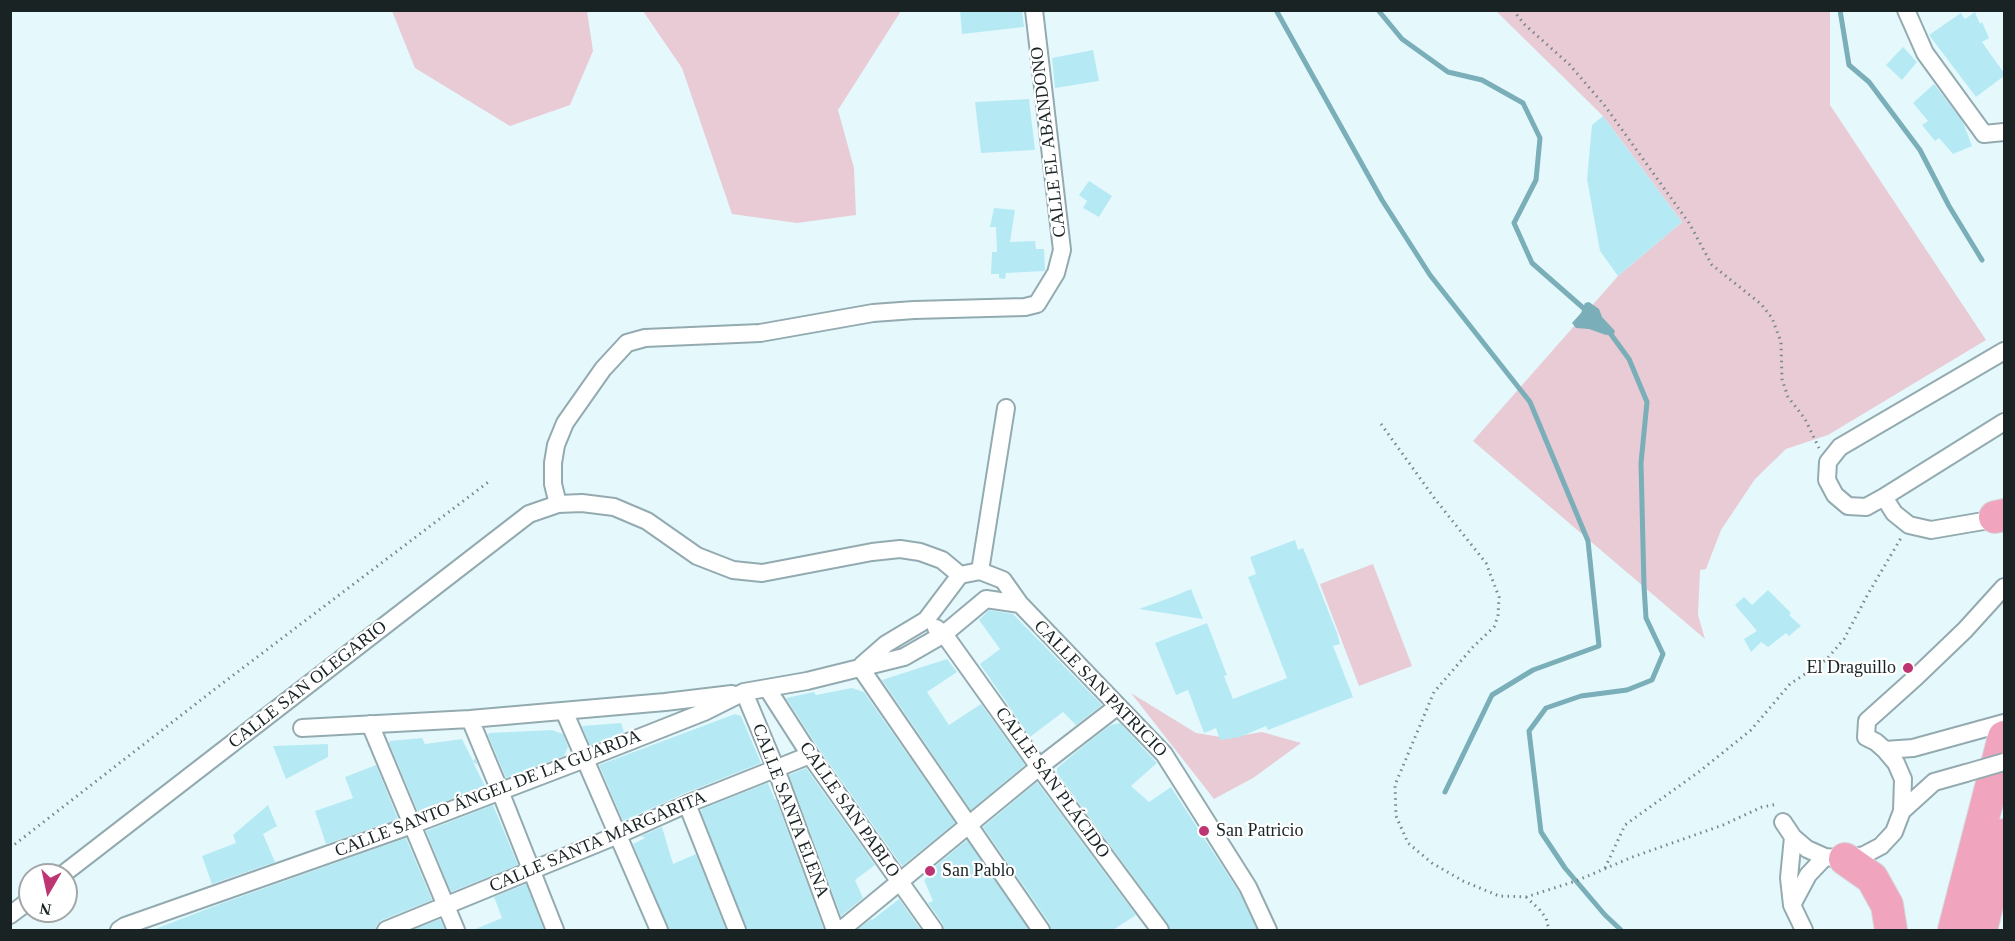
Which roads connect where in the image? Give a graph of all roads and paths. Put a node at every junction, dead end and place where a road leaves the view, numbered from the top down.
1 (1034, 10) edge
2 (1513, 10) edge
3 (1906, 10) edge
4 (2004, 132) edge
5 (2004, 351) edge
6 (1006, 408) dead end
7 (2004, 422) edge
8 (1381, 424) dead end
9 (1828, 462) junction
10 (490, 480) dead end
11 (1884, 497) junction
12 (558, 504) junction
13 (2001, 517) edge
14 (1909, 525) junction
15 (985, 573) junction
16 (960, 575) junction
17 (2004, 587) edge
18 (986, 599) junction
19 (1020, 604) junction
20 (926, 620) junction
21 (944, 634) junction
22 (860, 667) junction
23 (767, 688) junction
24 (744, 692) junction
25 (665, 702) junction
26 (1118, 706) junction
27 (564, 711) junction
28 (470, 719) junction
29 (2004, 723) edge
30 (370, 724) junction
31 (671, 724) junction
32 (302, 728) dead end
33 (2004, 737) edge
34 (1886, 750) junction
35 (810, 755) junction
36 (585, 759) junction
37 (2004, 762) edge
38 (1039, 767) junction
39 (776, 769) junction
40 (500, 791) junction
41 (687, 804) junction
42 (1778, 804) dead end
43 (1902, 811) junction
44 (1783, 822) dead end
45 (412, 825) junction
46 (968, 825) junction
47 (618, 835) junction
48 (2004, 835) edge
49 (1793, 837) junction
50 (10, 848) edge
51 (1835, 858) junction
52 (78, 863) edge
53 (1604, 869) junction
54 (530, 871) junction
55 (2000, 877) edge
56 (900, 882) junction
57 (1526, 897) junction
58 (1792, 905) junction
59 (446, 907) junction
60 (119, 930) edge
61 (386, 930) edge
62 (456, 930) edge
63 (555, 930) edge
64 (660, 930) edge
65 (737, 930) edge
66 (835, 930) edge
67 (841, 930) edge
68 (934, 930) edge
69 (1041, 930) edge
70 (1160, 930) edge
71 (1268, 930) edge
72 (1549, 930) edge
73 (1804, 930) edge
74 (1891, 930) edge
75 (1954, 930) edge
76 (1981, 930) edge

1 - 12 street, CALLE EL ABANDONO
2 - 9 path
3 - 4 street
5 - 9 street
6 - 15 street
7 - 11 street
8 - 57 path
9 - 11 street
10 - 50 path
11 - 14 street
12 - 16 street, CALLE SAN OLEGARIO
12 - 52 street, CALLE SAN OLEGARIO
13 - 14 street
14 - 53 path
15 - 16 street
15 - 18 street
15 - 19 street
16 - 20 street, CALLE SANTO ÁNGEL DE LA GUARDA
17 - 34 street
18 - 19 street
18 - 21 street, CALLE SANTO ÁNGEL DE LA GUARDA
19 - 26 street, CALLE SAN PATRICIO
20 - 21 street, CALLE SAN PLÁCIDO
20 - 22 street, CALLE SANTO ÁNGEL DE LA GUARDA
21 - 22 street, CALLE SANTO ÁNGEL DE LA GUARDA
21 - 38 street, CALLE SAN PLÁCIDO
22 - 23 street, CALLE SANTO ÁNGEL DE LA GUARDA
22 - 46 street
23 - 24 street, CALLE SANTO ÁNGEL DE LA GUARDA
23 - 35 street, CALLE SAN PABLO
24 - 25 street, CALLE SAN OLEGARIO
24 - 31 street, CALLE SANTO ÁNGEL DE LA GUARDA
24 - 39 street, CALLE SANTA ELENA
25 - 27 street, CALLE SAN OLEGARIO
25 - 31 street
26 - 38 street
26 - 71 street, CALLE SAN PATRICIO
27 - 28 street, CALLE SAN OLEGARIO
27 - 36 street
28 - 30 street, CALLE SAN OLEGARIO
28 - 40 street
29 - 34 street
30 - 32 street, CALLE SAN OLEGARIO
30 - 45 street
31 - 36 street, CALLE SANTO ÁNGEL DE LA GUARDA
33 - 75 highway
34 - 43 street
35 - 39 street, CALLE SANTA MARGARITA
35 - 56 street, CALLE SAN PABLO
36 - 40 street, CALLE SANTO ÁNGEL DE LA GUARDA
36 - 47 street
37 - 43 street, bridge
38 - 46 street
38 - 70 street, CALLE SAN PLÁCIDO
39 - 41 street, CALLE SANTA MARGARITA
39 - 66 street, CALLE SANTA ELENA
40 - 45 street, CALLE SANTO ÁNGEL DE LA GUARDA
40 - 54 street
41 - 47 street, CALLE SANTA MARGARITA
41 - 65 street
42 - 53 path
43 - 51 street
44 - 49 street
45 - 59 street
45 - 60 street, CALLE SANTO ÁNGEL DE LA GUARDA
46 - 56 street
46 - 69 street
47 - 54 street, CALLE SANTA MARGARITA
47 - 64 street
48 - 55 highway
49 - 51 street
49 - 58 street
51 - 58 street
51 - 74 highway
53 - 57 path
54 - 59 street, CALLE SANTA MARGARITA
54 - 63 street
55 - 76 highway
56 - 67 street
56 - 68 street, CALLE SAN PABLO
57 - 72 path
58 - 73 street
59 - 61 street, CALLE SANTA MARGARITA
59 - 62 street

